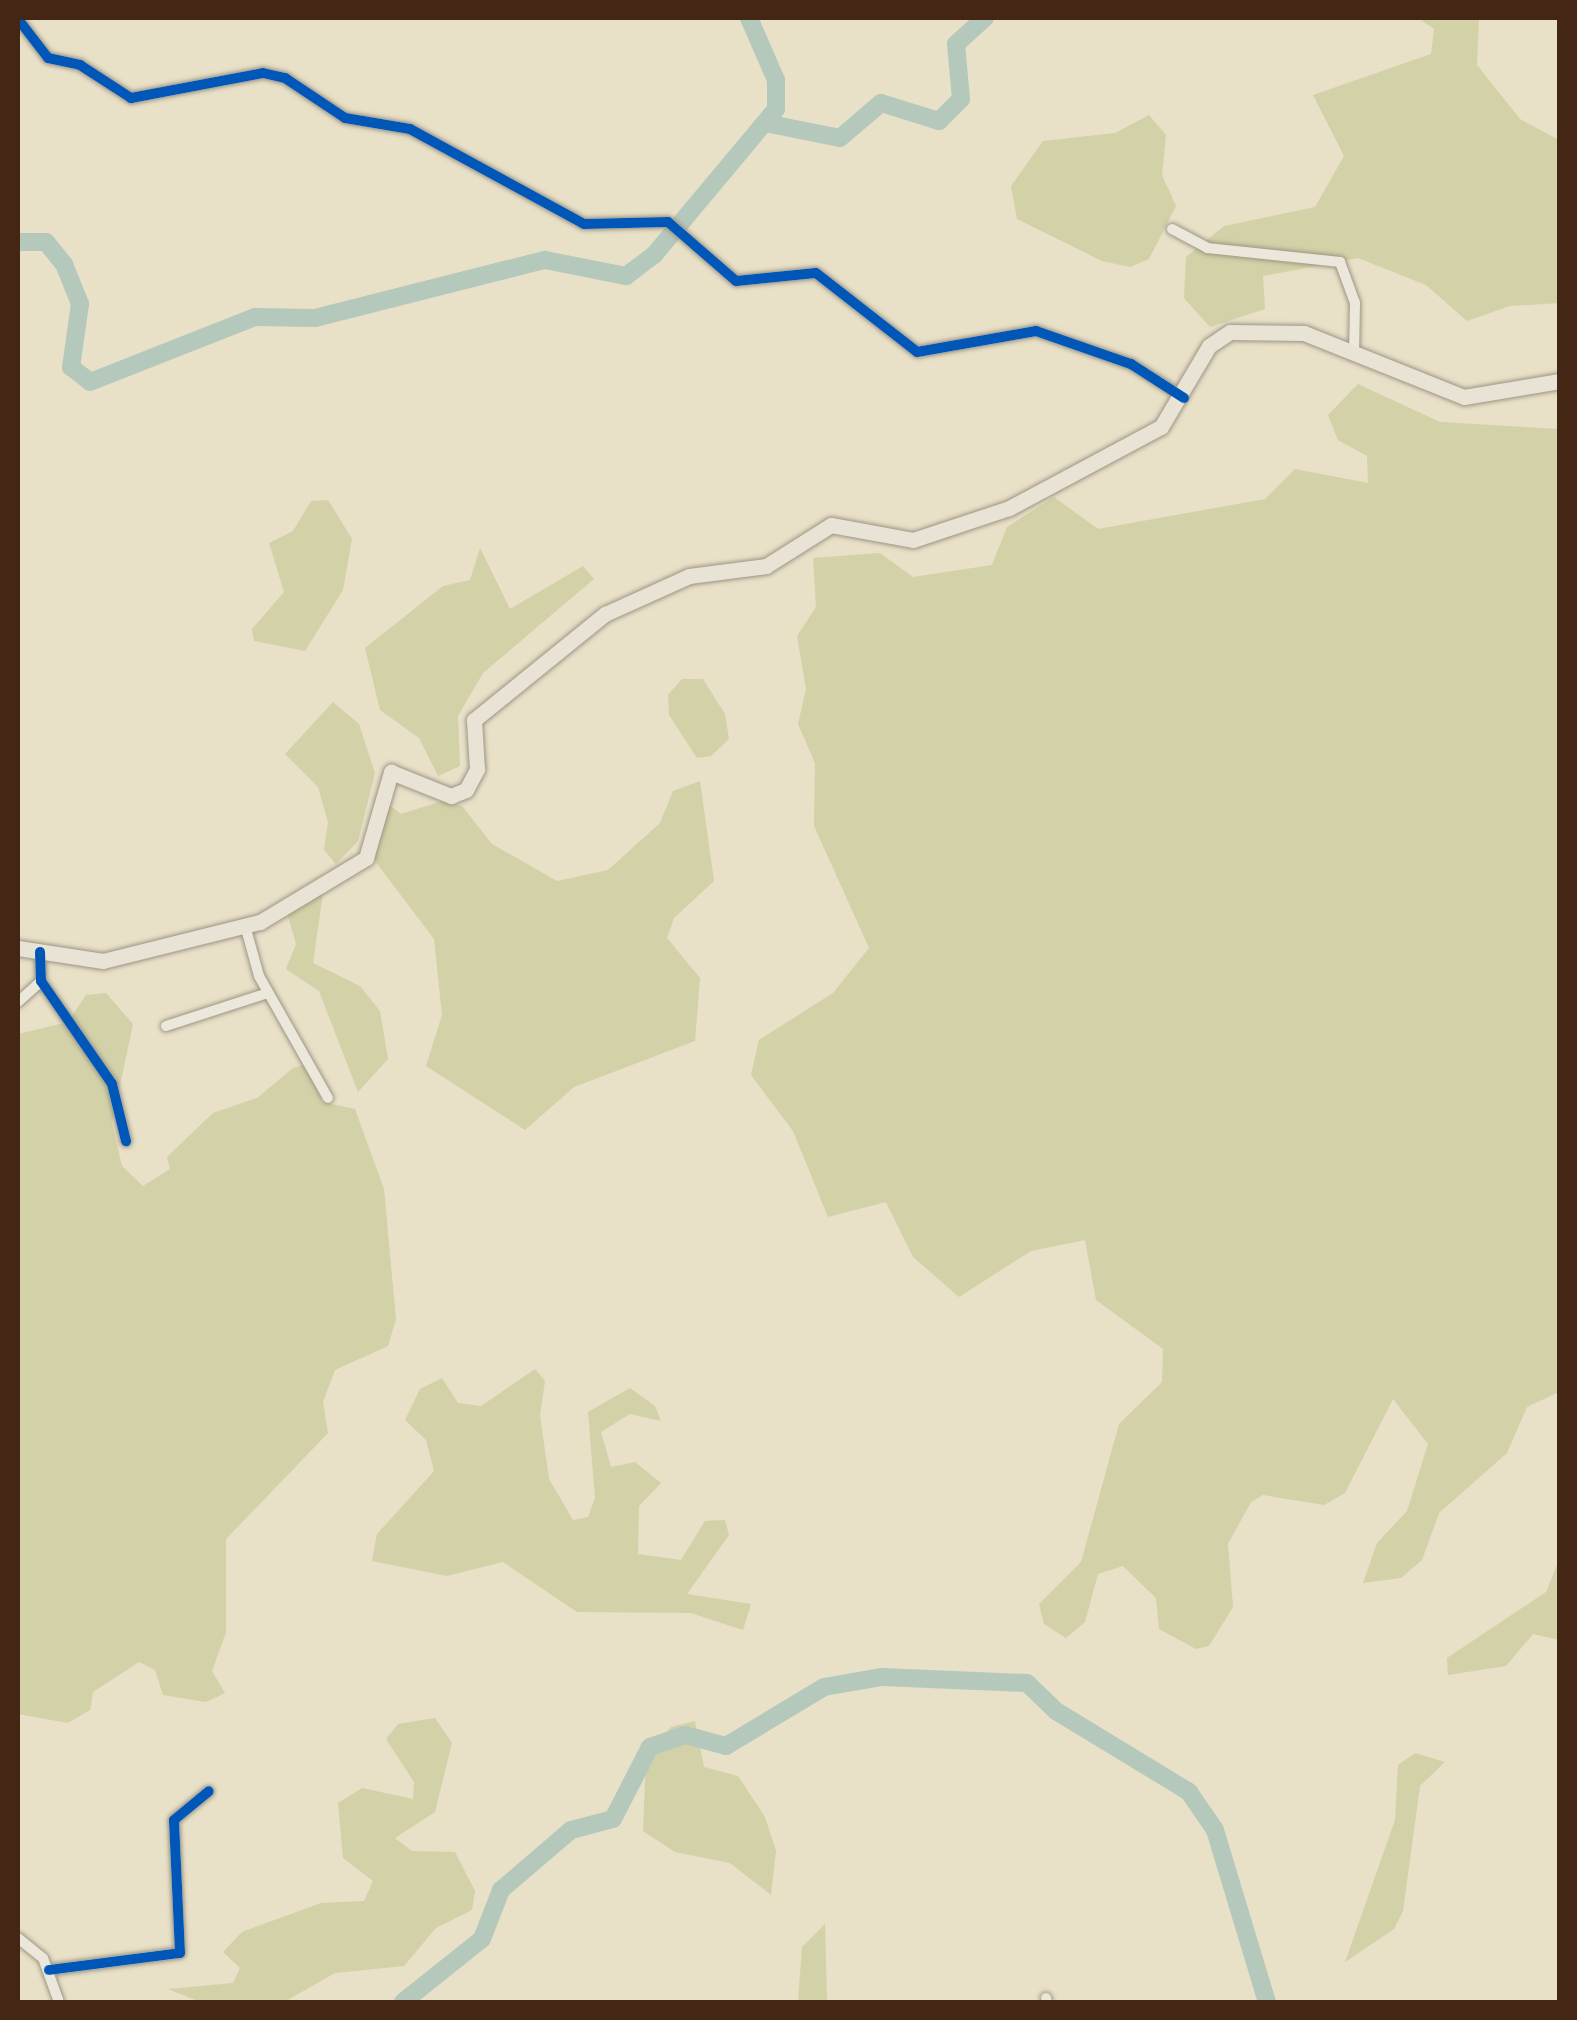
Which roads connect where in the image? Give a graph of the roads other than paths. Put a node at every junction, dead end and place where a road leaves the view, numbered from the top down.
1 (18, 19) edge
2 (1172, 229) dead end
3 (1354, 353) junction
4 (1560, 381) edge
5 (1184, 398) junction
6 (246, 928) junction
7 (18, 948) edge
8 (40, 952) junction
9 (41, 981) junction
10 (268, 993) junction
11 (18, 1002) edge
12 (166, 1026) dead end
13 (328, 1098) dead end
14 (126, 1141) dead end
15 (209, 1791) dead end
16 (18, 1938) edge
17 (49, 1970) junction
18 (59, 2002) edge

1 - 5 street
2 - 3 street
3 - 4 main road
3 - 5 main road
5 - 6 main road
6 - 8 main road
6 - 10 street
7 - 8 main road
8 - 9 street
9 - 11 street
9 - 14 street
10 - 12 street
10 - 13 street
15 - 17 street
16 - 17 street
17 - 18 street

